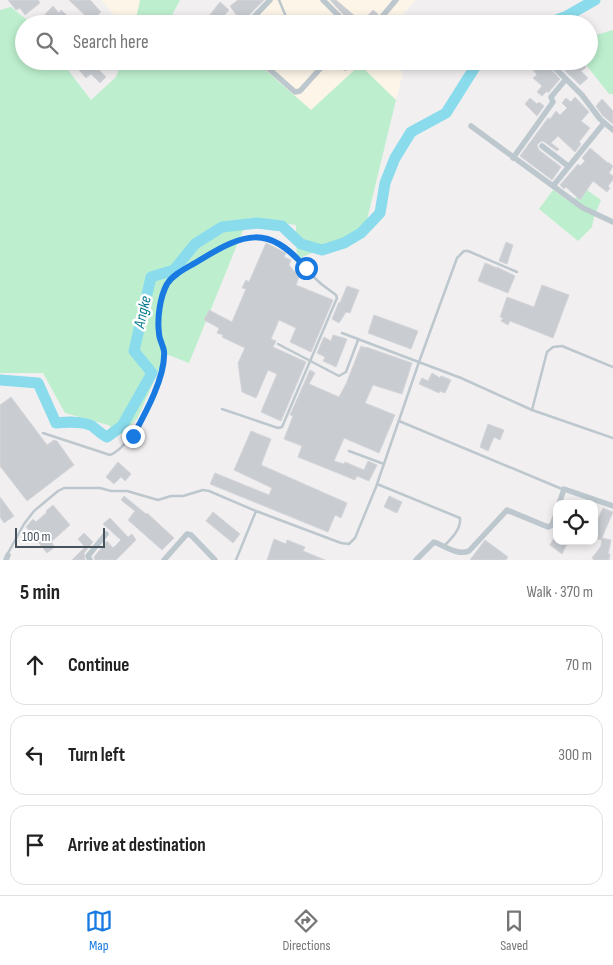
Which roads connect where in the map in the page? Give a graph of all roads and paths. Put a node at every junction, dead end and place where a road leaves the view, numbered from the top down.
1 (270, 0) edge
2 (279, 0) edge
3 (323, 0) edge
4 (396, 0) edge
5 (256, 15) edge
6 (285, 15) edge
7 (338, 15) edge
8 (384, 15) edge
9 (269, 70) edge
10 (319, 70) edge
11 (557, 70) edge
12 (566, 78) junction
13 (604, 123) junction
14 (470, 126) dead end
15 (613, 130) edge
16 (542, 146) dead end
17 (513, 158) junction
18 (568, 166) junction
19 (553, 186) junction
20 (613, 222) edge
21 (517, 272) dead end
22 (342, 333) dead end
23 (358, 340) junction
24 (278, 344) dead end
25 (311, 360) junction
26 (419, 362) junction
27 (613, 367) edge
28 (222, 409) dead end
29 (532, 410) junction
30 (399, 422) junction
31 (42, 433) dead end
32 (613, 438) edge
33 (349, 451) dead end
34 (384, 464) junction
35 (376, 484) junction
36 (564, 489) junction
37 (560, 500) edge
38 (613, 506) edge
39 (256, 511) junction
40 (553, 523) edge
41 (106, 534) dead end
42 (444, 546) junction
43 (7, 558) edge
44 (90, 560) edge
45 (164, 560) edge
46 (215, 560) edge
47 (236, 560) edge
48 (416, 560) edge

1 - 5 street
2 - 6 lane
3 - 7 street
4 - 8 street
9 - 10 street
11 - 12 street
12 - 13 street
12 - 17 street
13 - 15 street
13 - 18 street
14 - 17 street
16 - 18 street
17 - 19 street
18 - 19 street
19 - 20 street
21 - 26 lane
22 - 23 lane
23 - 25 lane
23 - 26 lane
24 - 25 lane
25 - 28 lane
25 - 31 lane
26 - 29 lane
26 - 30 lane
27 - 29 lane
29 - 32 lane
30 - 34 lane
30 - 36 lane
33 - 34 lane
34 - 35 lane
35 - 39 lane
35 - 42 lane
36 - 37 street
36 - 38 street
39 - 43 lane
39 - 47 lane
40 - 42 street
41 - 44 street
42 - 48 street
45 - 46 street

